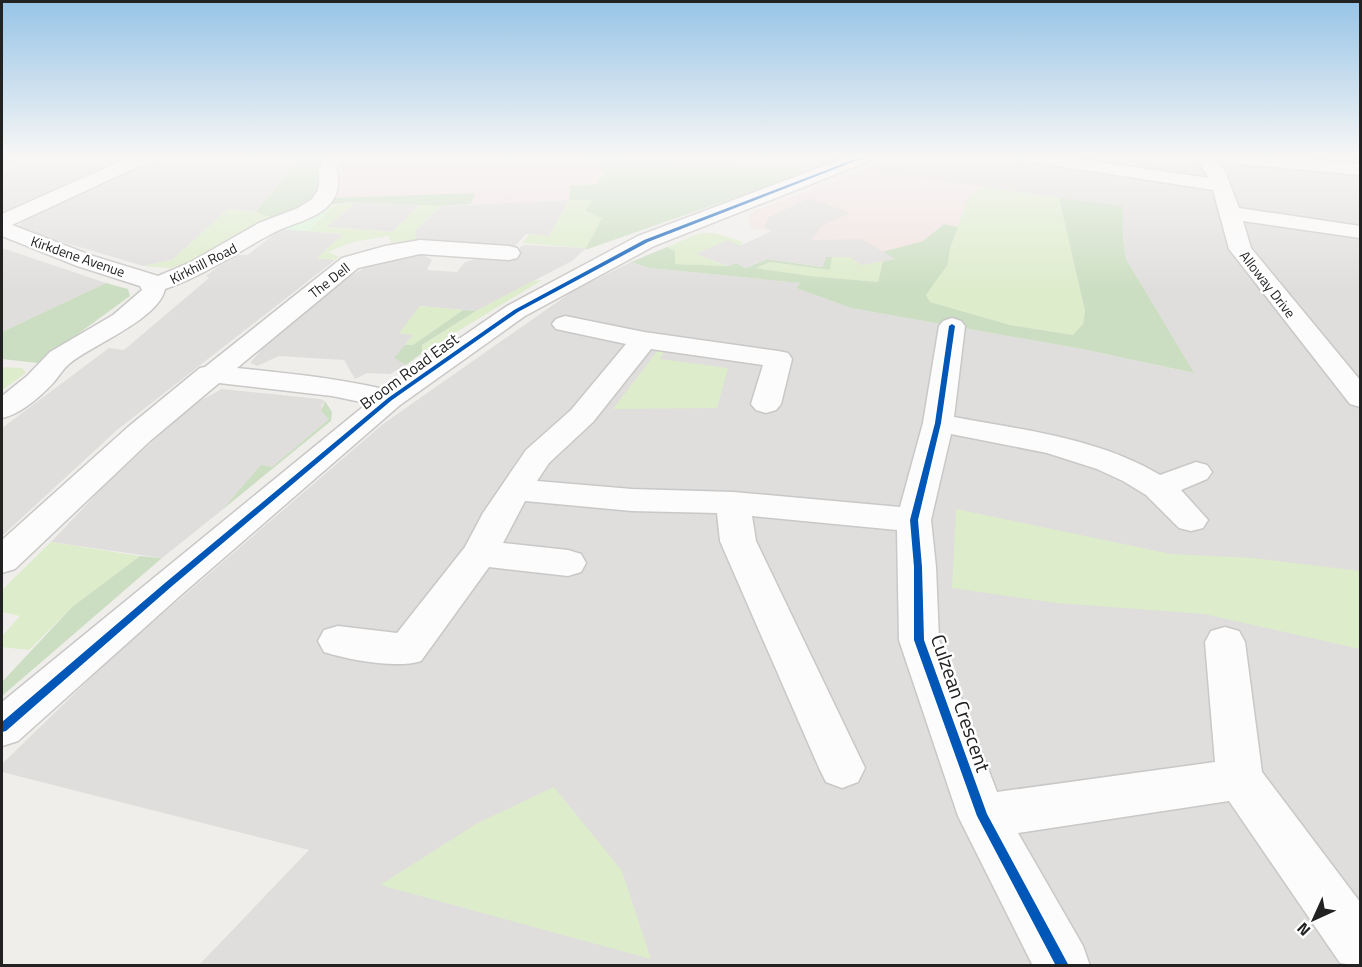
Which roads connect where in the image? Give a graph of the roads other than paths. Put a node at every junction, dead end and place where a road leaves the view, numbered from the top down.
1 (48, 201) edge
2 (319, 201) edge
3 (751, 201) edge
4 (1227, 201) edge
5 (1231, 213) junction
6 (2, 222) edge
7 (2, 229) edge
8 (1360, 232) edge
9 (509, 253) dead end
10 (152, 286) junction
11 (566, 324) dead end
12 (952, 326) dead end
13 (644, 340) junction
14 (210, 374) junction
15 (1360, 398) edge
16 (390, 399) junction
17 (766, 404) dead end
18 (2, 409) edge
19 (938, 423) junction
20 (1196, 472) dead end
21 (1158, 488) junction
22 (516, 490) junction
23 (733, 503) junction
24 (914, 520) junction
25 (1191, 520) dead end
26 (480, 553) junction
27 (2, 560) edge
28 (568, 563) dead end
29 (338, 641) dead end
30 (1225, 642) dead end
31 (2, 728) edge
32 (842, 768) dead end
33 (1240, 779) junction
34 (982, 816) junction
35 (1359, 944) dead end
36 (1063, 966) edge

1 - 6 street
2 - 10 street, Kirkhill Road
3 - 16 street, Broom Road East
4 - 5 street, Alloway Drive
5 - 8 street
5 - 15 street, Alloway Drive
7 - 10 street, Kirkdene Avenue
9 - 14 street, The Dell
10 - 18 street, Kirkhill Road
11 - 13 street
12 - 19 street, Culzean Crescent
13 - 17 street
13 - 22 street
14 - 16 street
14 - 27 street, The Dell
16 - 31 street, Broom Road East
19 - 21 street
19 - 24 street, Culzean Crescent
20 - 21 street
21 - 25 street
22 - 23 street
22 - 26 street
23 - 24 street
23 - 32 street
24 - 34 street, Culzean Crescent
26 - 28 street
26 - 29 street
30 - 33 street
33 - 34 street
33 - 35 street
34 - 36 street, Culzean Crescent

